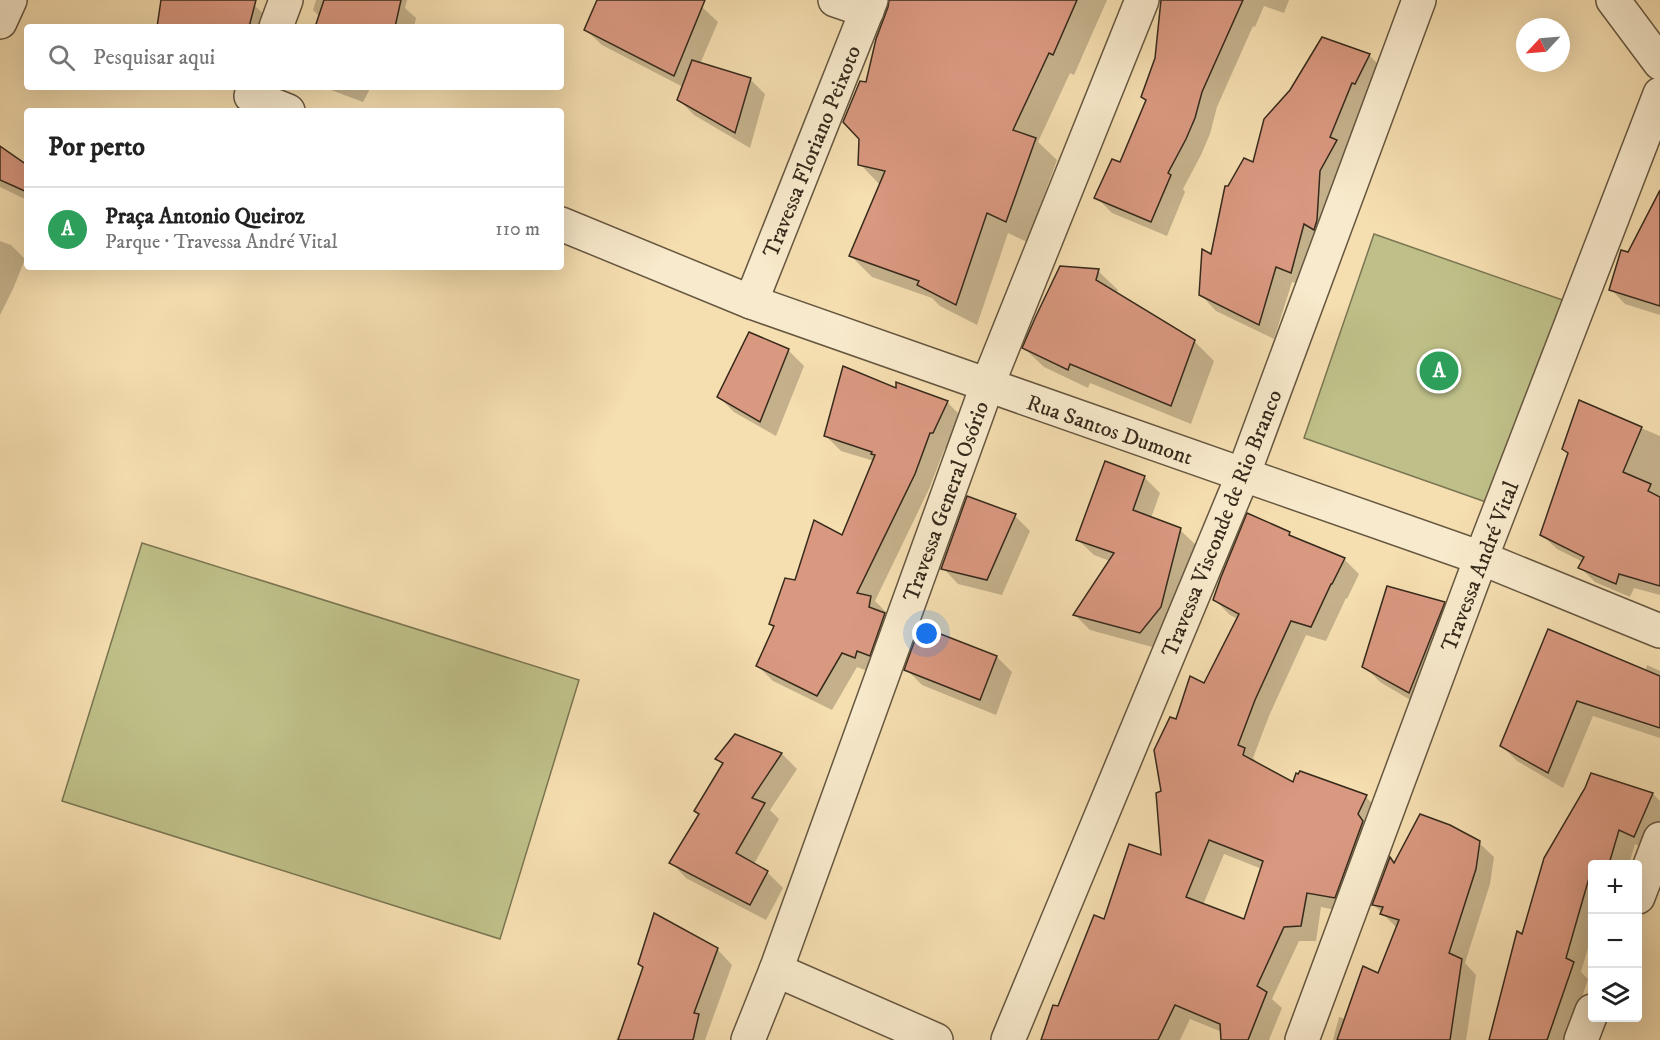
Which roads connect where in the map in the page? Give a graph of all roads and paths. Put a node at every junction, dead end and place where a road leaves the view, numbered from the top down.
1 (10, 0) edge
2 (286, 0) edge
3 (835, 0) edge
4 (1142, 0) edge
5 (1419, 0) edge
6 (1613, 0) edge
7 (869, 6) edge
8 (0, 22) edge
9 (277, 24) edge
10 (1660, 63) edge
11 (253, 91) edge
12 (1660, 94) edge
13 (283, 108) edge
14 (564, 225) edge
15 (751, 302) junction
16 (987, 386) junction
17 (1243, 474) junction
18 (1481, 558) junction
19 (1660, 632) edge
20 (1660, 839) edge
21 (1642, 886) edge
22 (776, 970) junction
23 (1588, 1022) edge
24 (748, 1040) edge
25 (936, 1040) edge
26 (1008, 1040) edge
27 (1302, 1040) edge
28 (1581, 1040) edge

1 - 8 street
2 - 9 street
3 - 7 street
4 - 16 street, Travessa General Osório
5 - 17 street, Travessa Visconde de Rio Branco
6 - 10 street
7 - 15 street, Travessa Floriano Peixoto
11 - 13 street
12 - 18 street, Travessa André Vital
14 - 15 street, Rua Santos Dumont
15 - 16 street, Rua Santos Dumont
16 - 17 street, Rua Santos Dumont
16 - 22 street, Travessa General Osório
17 - 18 street, Rua Santos Dumont
17 - 26 street, Travessa Visconde de Rio Branco
18 - 19 street, Rua Santos Dumont
18 - 27 street, Travessa André Vital
20 - 21 street
22 - 24 street, Travessa General Osório
22 - 25 street
23 - 28 street

